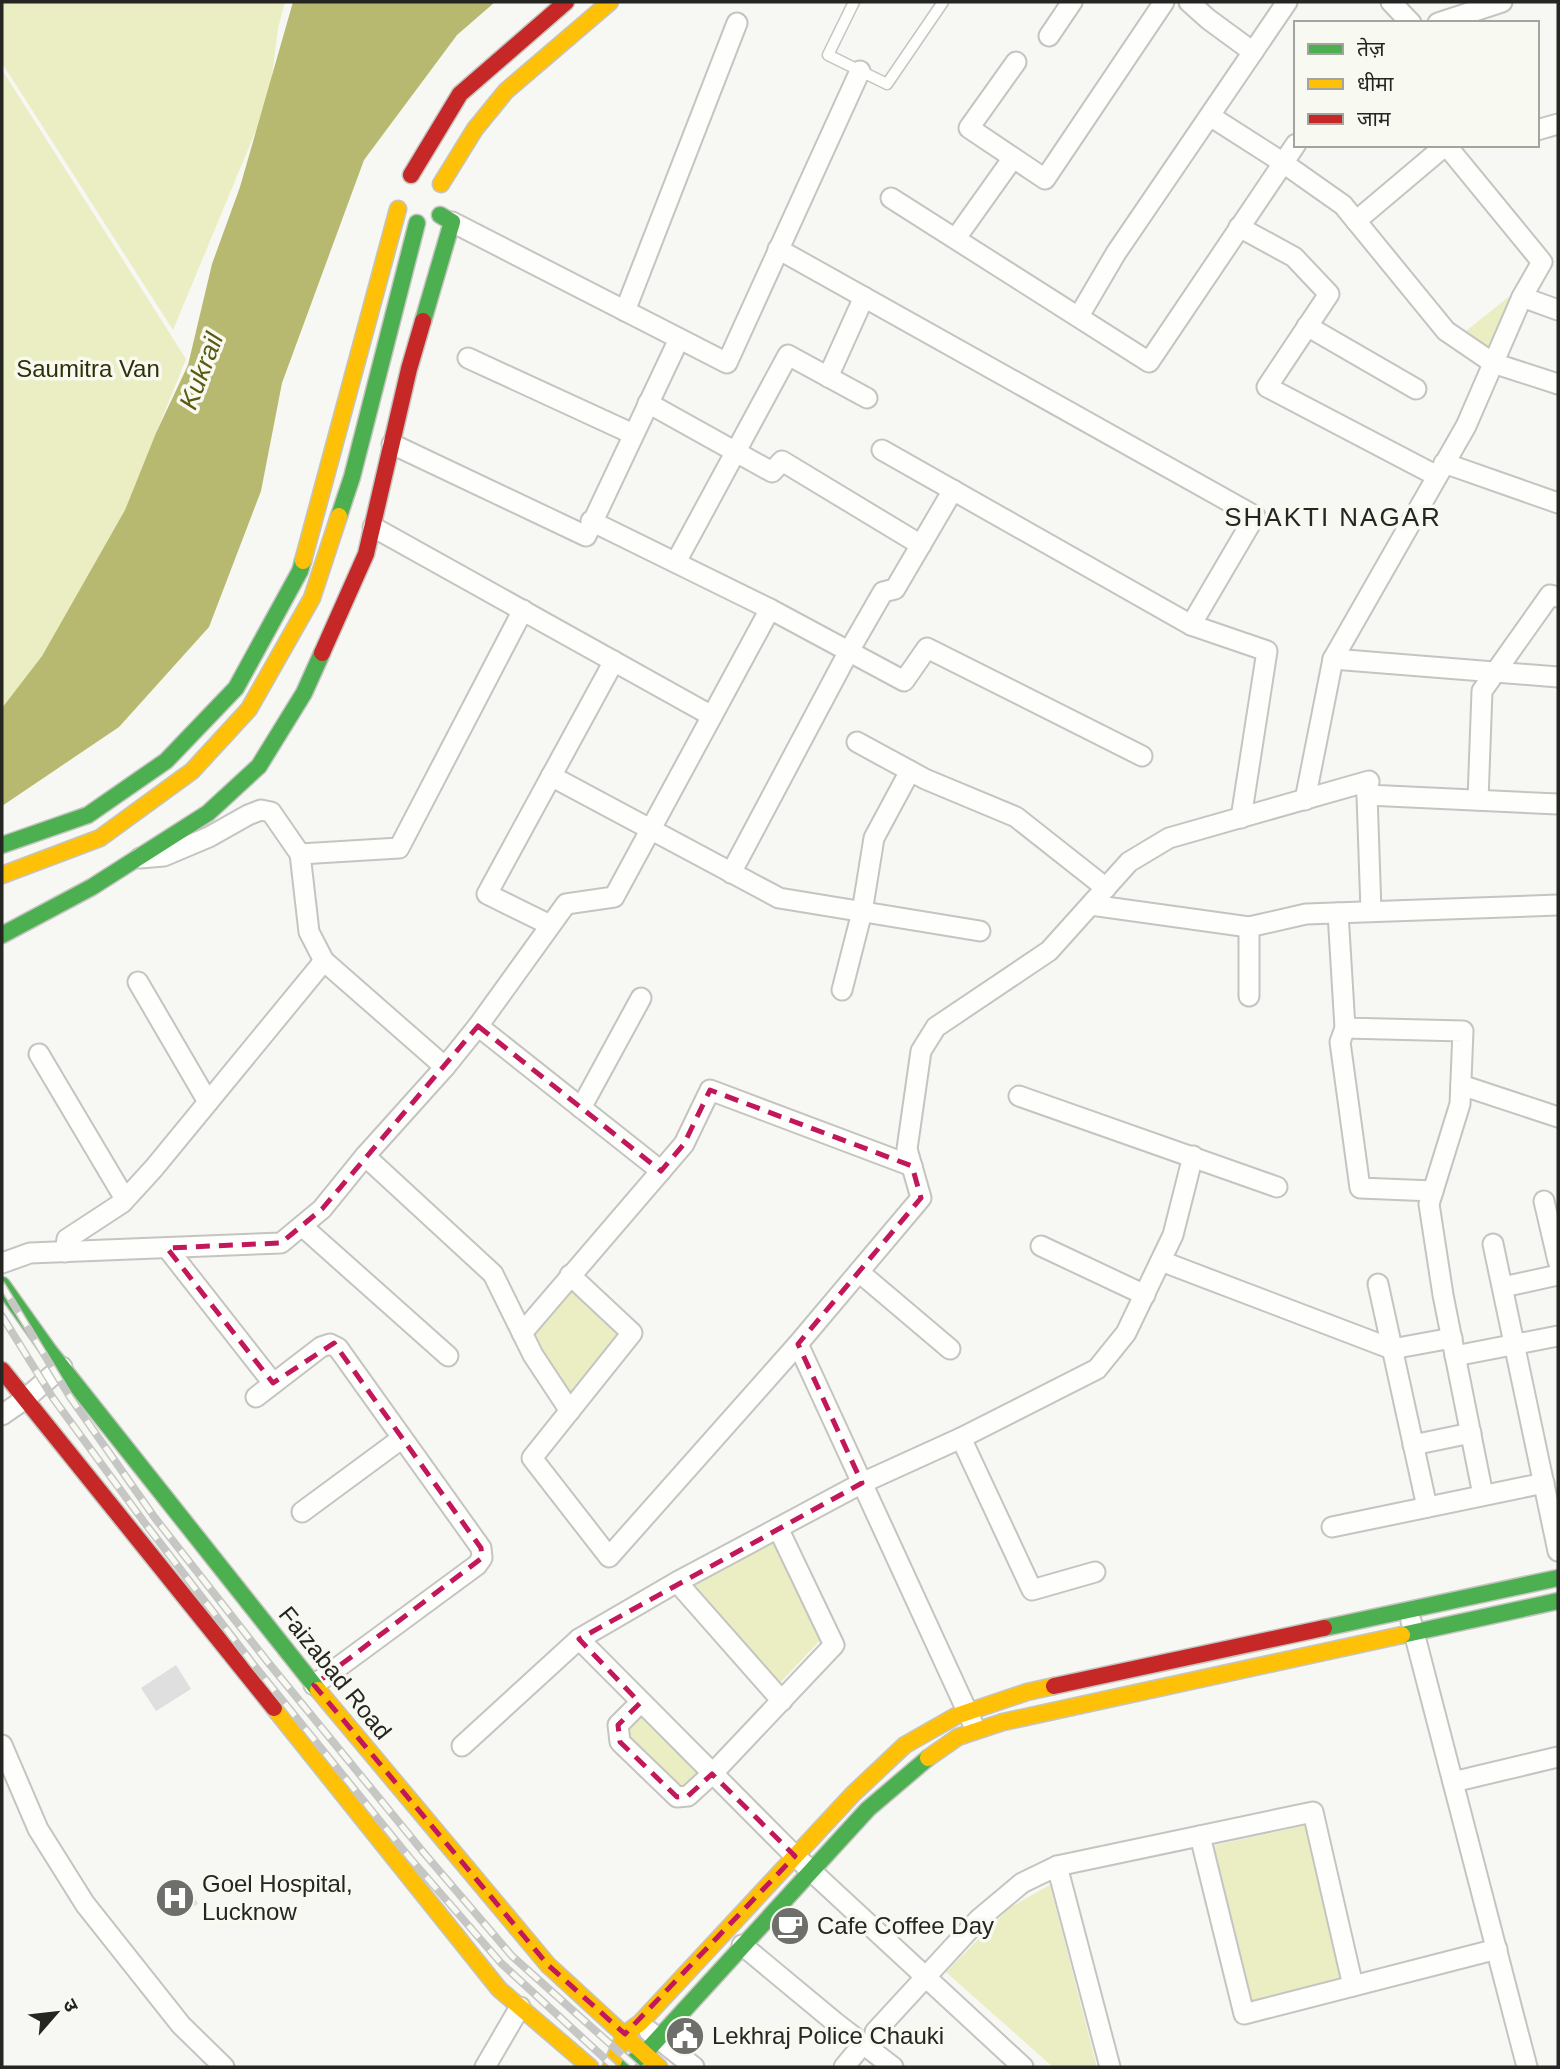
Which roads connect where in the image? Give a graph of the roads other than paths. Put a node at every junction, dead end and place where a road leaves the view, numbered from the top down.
1 (566, 2) edge
2 (610, 2) edge
3 (854, 2) edge
4 (943, 2) edge
5 (1072, 2) edge
6 (1164, 2) edge
7 (1189, 2) edge
8 (1287, 2) edge
9 (1391, 2) edge
10 (1493, 11) edge
11 (1409, 21) edge
12 (1447, 21) edge
13 (737, 23) dead end
14 (1049, 36) dead end
15 (1253, 52) junction
16 (1016, 62) dead end
17 (860, 71) junction
18 (1210, 116) junction
19 (1558, 124) edge
20 (1539, 129) edge
21 (1294, 147) edge
22 (1444, 147) edge
23 (1448, 147) edge
24 (1013, 158) junction
25 (1282, 162) junction
26 (441, 184) junction
27 (401, 191) junction
28 (891, 198) dead end
29 (446, 219) junction
30 (1356, 221) junction
31 (417, 223) junction
32 (1239, 227) junction
33 (956, 238) junction
34 (778, 249) junction
35 (864, 297) junction
36 (1522, 297) junction
37 (1558, 310) edge
38 (625, 312) junction
39 (1079, 316) junction
40 (1307, 326) junction
41 (679, 339) junction
42 (468, 358) dead end
43 (1493, 363) junction
44 (828, 377) junction
45 (1558, 384) edge
46 (1416, 388) dead end
47 (867, 398) dead end
48 (648, 403) junction
49 (633, 434) junction
50 (392, 444) junction
51 (882, 450) dead end
52 (736, 452) junction
53 (1441, 470) junction
54 (953, 490) junction
55 (1558, 503) edge
56 (591, 520) junction
57 (373, 527) junction
58 (921, 545) junction
59 (676, 562) junction
60 (1558, 597) edge
61 (771, 609) junction
62 (523, 610) junction
63 (1191, 625) junction
64 (849, 651) junction
65 (1333, 659) junction
66 (614, 661) junction
67 (1496, 671) junction
68 (1558, 677) edge
69 (712, 716) junction
70 (857, 742) dead end
71 (1142, 756) dead end
72 (910, 771) junction
73 (551, 776) junction
74 (1367, 795) junction
75 (1305, 800) junction
76 (1478, 800) junction
77 (1558, 804) edge
78 (1241, 818) junction
79 (650, 830) junction
80 (2, 845) edge
81 (300, 854) junction
82 (138, 858) junction
83 (732, 873) junction
84 (2, 876) edge
85 (1106, 888) junction
86 (1091, 905) junction
87 (1558, 905) edge
88 (1371, 911) junction
89 (862, 912) junction
90 (1338, 913) junction
91 (550, 925) junction
92 (1249, 927) junction
93 (980, 931) dead end
94 (2, 935) edge
95 (324, 961) junction
96 (138, 982) dead end
97 (842, 990) dead end
98 (1248, 996) dead end
99 (641, 998) dead end
100 (478, 1026) junction
101 (1345, 1028) junction
102 (39, 1054) dead end
103 (445, 1067) junction
104 (1461, 1085) junction
105 (1019, 1097) dead end
106 (208, 1102) junction
107 (581, 1108) junction
108 (1558, 1117) edge
109 (365, 1156) junction
110 (1193, 1156) junction
111 (912, 1166) junction
112 (660, 1171) junction
113 (1278, 1186) dead end
114 (1433, 1191) junction
115 (125, 1199) junction
116 (1544, 1200) dead end
117 (302, 1226) junction
118 (1493, 1244) dead end
119 (1041, 1246) dead end
120 (167, 1248) junction
121 (65, 1252) junction
122 (1161, 1261) junction
123 (1558, 1261) edge
124 (2, 1263) edge
125 (859, 1272) junction
126 (570, 1275) junction
127 (1558, 1275) edge
128 (2, 1284) edge
129 (1378, 1284) dead end
130 (1503, 1287) junction
131 (1144, 1295) junction
132 (522, 1333) junction
133 (1558, 1336) edge
134 (798, 1344) junction
135 (1515, 1344) junction
136 (1453, 1347) junction
137 (950, 1349) dead end
138 (1392, 1349) junction
139 (448, 1356) dead end
140 (62, 1367) junction
141 (2, 1370) edge
142 (274, 1383) junction
143 (256, 1397) dead end
144 (25, 1399) junction
145 (570, 1411) junction
146 (2, 1416) edge
147 (1471, 1433) junction
148 (401, 1438) junction
149 (961, 1438) junction
150 (1413, 1445) junction
151 (862, 1483) junction
152 (1544, 1483) junction
153 (1483, 1495) junction
154 (1427, 1507) junction
155 (302, 1512) dead end
156 (1332, 1527) dead end
157 (778, 1528) junction
158 (1558, 1551) edge
159 (1095, 1572) dead end
160 (1558, 1578) edge
161 (677, 1582) junction
162 (1558, 1601) edge
163 (1408, 1610) junction
164 (1414, 1633) junction
165 (579, 1639) junction
166 (314, 1685) junction
167 (782, 1701) junction
168 (640, 1703) junction
169 (968, 1712) junction
170 (977, 1731) junction
171 (2, 1745) edge
172 (462, 1746) dead end
173 (1558, 1758) edge
174 (712, 1774) junction
175 (1453, 1782) junction
176 (1200, 1836) junction
177 (795, 1856) junction
178 (1057, 1866) junction
179 (811, 1871) junction
180 (743, 1945) junction
181 (1497, 1949) junction
182 (926, 1977) junction
183 (1353, 1986) junction
184 (520, 2007) junction
185 (632, 2029) junction
186 (657, 2038) junction
187 (869, 2038) junction
188 (644, 2054) junction
189 (225, 2067) edge
190 (485, 2067) edge
191 (590, 2067) edge
192 (611, 2067) edge
193 (625, 2067) edge
194 (659, 2067) edge
195 (694, 2067) edge
196 (844, 2067) edge
197 (893, 2067) edge
198 (1023, 2067) edge
199 (1110, 2067) edge
200 (1527, 2067) edge

1 - 27 street
2 - 26 street
3 - 17 lane
4 - 17 lane
5 - 14 street
6 - 24 street
7 - 15 street
8 - 15 street
9 - 11 street
10 - 12 street
13 - 38 street
15 - 18 street
16 - 24 street
17 - 34 street
18 - 25 street
18 - 39 street
19 - 20 street
21 - 25 street
22 - 30 street
23 - 36 street
24 - 33 street
25 - 30 street
25 - 32 street
26 - 27 street
26 - 29 street
27 - 31 street
27 - 80 street
28 - 33 street
29 - 31 street
29 - 38 street
29 - 50 street
30 - 43 street
31 - 84 street
32 - 39 street
32 - 40 street
33 - 39 street
34 - 35 street
34 - 41 street
35 - 44 street
35 - 63 street
36 - 37 street
36 - 43 street
38 - 41 street
40 - 46 street
40 - 53 street
41 - 48 street
42 - 49 street
43 - 45 street
43 - 53 street
44 - 47 street
44 - 52 street
48 - 49 street
48 - 52 street
49 - 56 street
50 - 56 street
50 - 57 street
51 - 54 street
52 - 58 street
52 - 59 street
53 - 55 street
53 - 65 street
54 - 58 street
54 - 63 street
56 - 59 street
57 - 62 street
57 - 82 street
58 - 64 street
59 - 61 street
60 - 67 street
61 - 64 street
61 - 69 street
62 - 66 street
62 - 81 street
63 - 78 street
64 - 71 street
64 - 83 street
65 - 67 street
65 - 75 street
66 - 69 street
66 - 73 street
67 - 68 street
67 - 76 street
69 - 79 street
70 - 72 street
72 - 85 street
72 - 89 street
73 - 79 street
73 - 91 street
74 - 75 street
74 - 76 street
74 - 88 street
75 - 78 street
76 - 77 street
78 - 85 street
79 - 83 street
79 - 91 street
81 - 82 street
81 - 95 street
82 - 94 street
83 - 89 street
85 - 86 street
86 - 92 street
86 - 111 street
87 - 88 street
88 - 90 street
89 - 93 street
89 - 97 street
90 - 92 street
90 - 101 street
91 - 100 street
92 - 98 street
95 - 103 street
95 - 106 street
96 - 106 street
99 - 107 street
100 - 103 street
100 - 107 street
101 - 104 street
101 - 114 street
102 - 115 street
103 - 109 street
104 - 108 street
104 - 114 street
105 - 110 street
106 - 115 street
107 - 112 street
109 - 117 street
109 - 132 street
110 - 113 street
110 - 122 street
111 - 112 street
111 - 125 street
112 - 126 street
114 - 136 street
115 - 121 street
116 - 123 street
117 - 120 street
117 - 139 street
118 - 130 street
119 - 131 street
120 - 121 street
120 - 142 street
121 - 124 street
122 - 131 street
122 - 138 street
125 - 134 street
125 - 137 street
126 - 132 street
126 - 145 street
127 - 130 street
128 - 140 street, Faizabad Road
129 - 138 street
130 - 135 street
131 - 149 street
132 - 145 street
133 - 135 street
134 - 145 street
134 - 151 street
135 - 136 street
135 - 152 street
136 - 138 street
136 - 147 street
138 - 150 street
140 - 144 street
140 - 166 street, Faizabad Road
141 - 144 street
142 - 143 street
142 - 148 street
144 - 146 street
144 - 184 street
147 - 150 street
147 - 153 street
148 - 155 street
148 - 166 street
149 - 151 street
149 - 159 street
150 - 154 street
151 - 157 street
151 - 169 street
152 - 153 street
152 - 158 street
153 - 154 street
154 - 156 street
157 - 161 street
157 - 167 street
160 - 163 street
161 - 165 street
161 - 167 street
162 - 164 street
163 - 164 street
163 - 169 street
164 - 170 street
164 - 175 street
165 - 168 street
165 - 172 street
166 - 185 street, Faizabad Road
167 - 174 street
168 - 174 street
168 - 174 street
169 - 170 street
169 - 177 street
170 - 179 street
171 - 189 street
173 - 175 street
174 - 177 street
175 - 181 street
176 - 178 street
176 - 183 street
176 - 183 street
177 - 179 street
177 - 185 street
178 - 182 street
178 - 199 street
179 - 180 street
179 - 182 street
180 - 186 street
180 - 187 street
181 - 183 street
181 - 200 street
182 - 187 street
182 - 198 street
184 - 190 street
184 - 191 street
185 - 186 street
185 - 188 street, Faizabad Road
185 - 192 street
186 - 188 street
186 - 195 street
187 - 196 street
187 - 197 street
188 - 193 street
188 - 194 street, Faizabad Road

